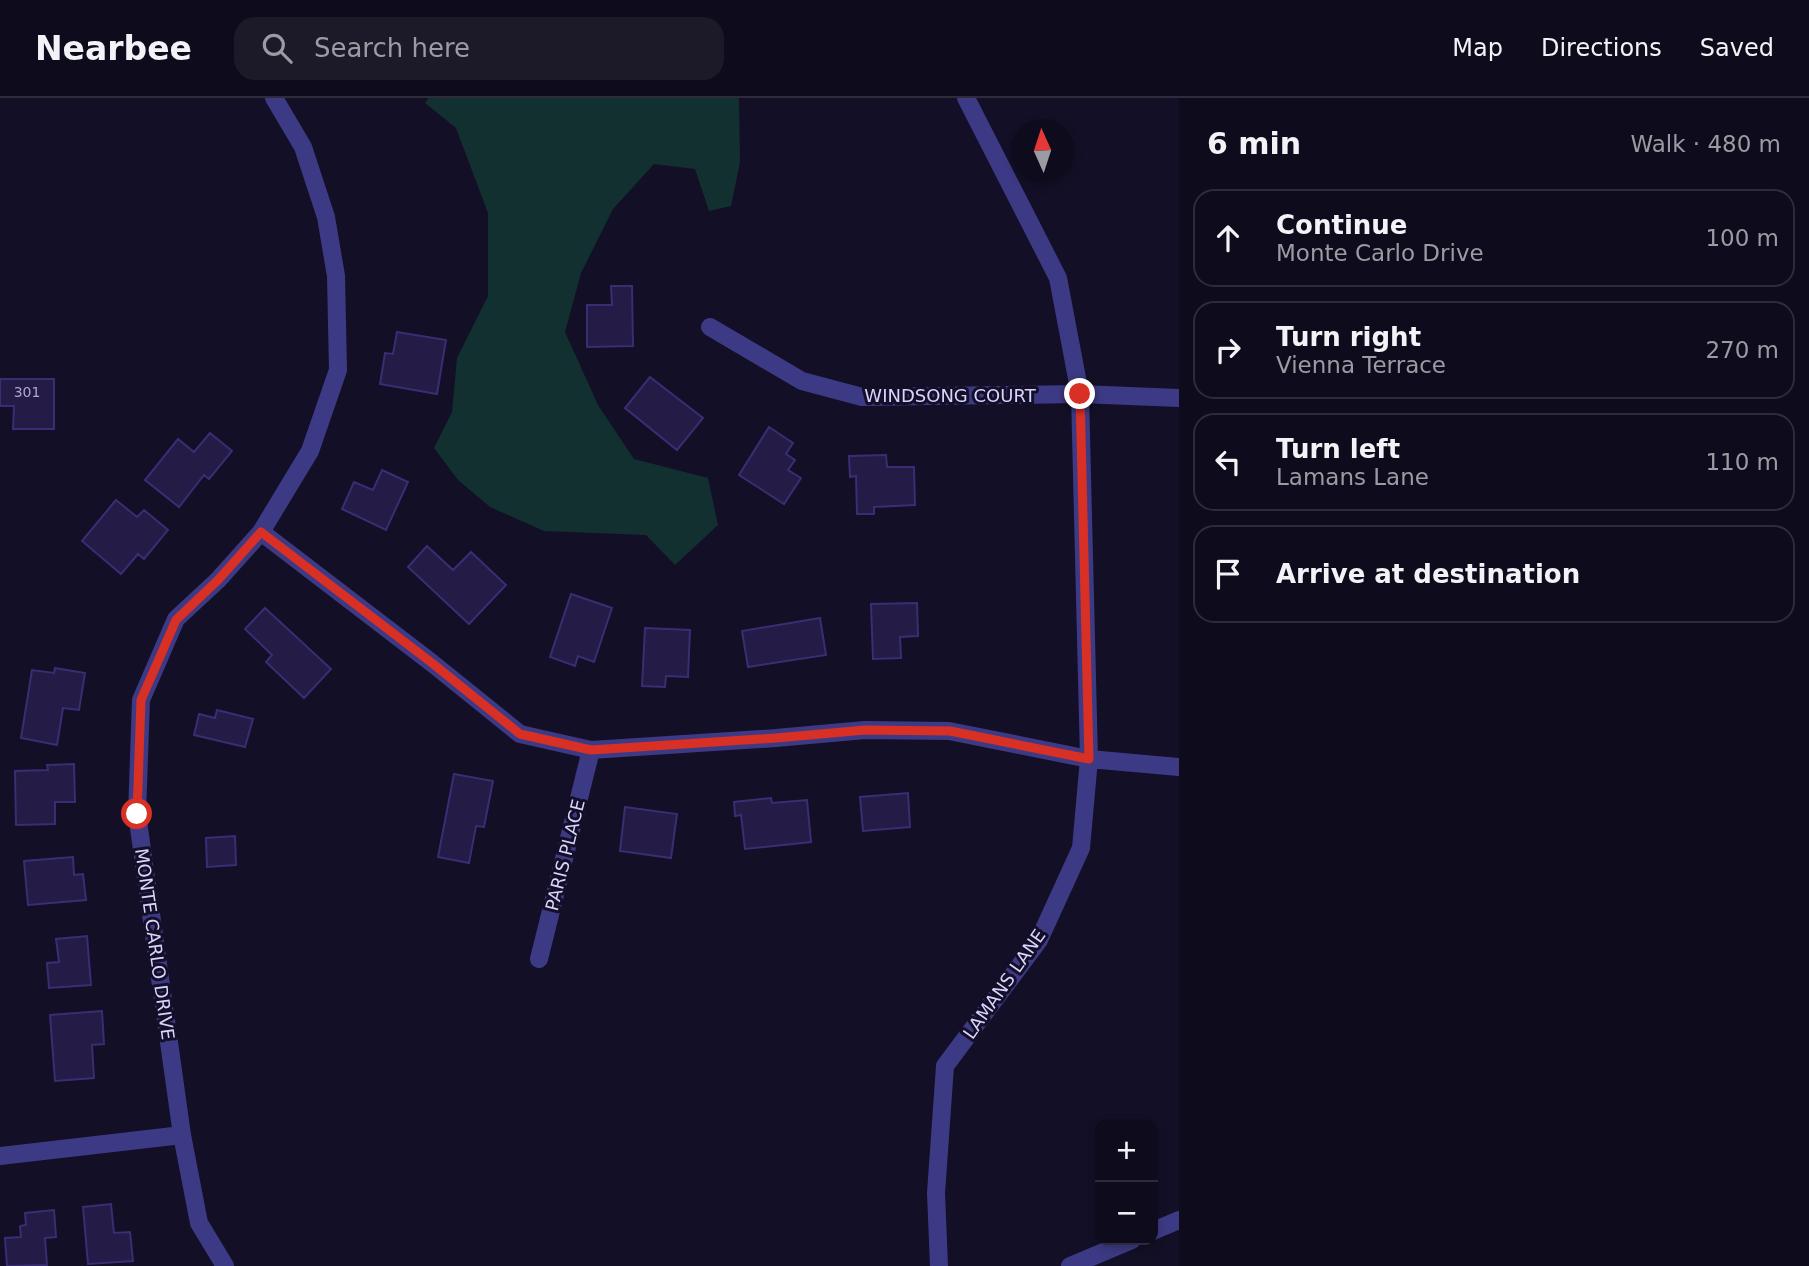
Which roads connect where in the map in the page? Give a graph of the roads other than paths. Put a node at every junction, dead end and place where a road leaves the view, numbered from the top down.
1 (274, 98) edge
2 (970, 99) edge
3 (710, 327) dead end
4 (1080, 394) junction
5 (1179, 398) edge
6 (261, 532) junction
7 (591, 750) junction
8 (1089, 759) junction
9 (1179, 767) edge
10 (539, 959) dead end
11 (182, 1135) junction
12 (0, 1156) edge
13 (1179, 1220) edge
14 (1158, 1229) edge
15 (1120, 1245) edge
16 (225, 1266) edge
17 (939, 1266) edge
18 (1070, 1266) edge

1 - 6 street, MONTE CARLO DRIVE
2 - 4 street, LAMANS LANE
3 - 4 street, WINDSONG COURT
4 - 5 street, WINDSONG COURT
4 - 8 street, LAMANS LANE
6 - 7 street
6 - 11 street, MONTE CARLO DRIVE
7 - 8 street
7 - 10 street, PARIS PLACE
8 - 9 street
8 - 17 street, LAMANS LANE
11 - 12 street
11 - 16 street, MONTE CARLO DRIVE
13 - 14 street
15 - 18 street

